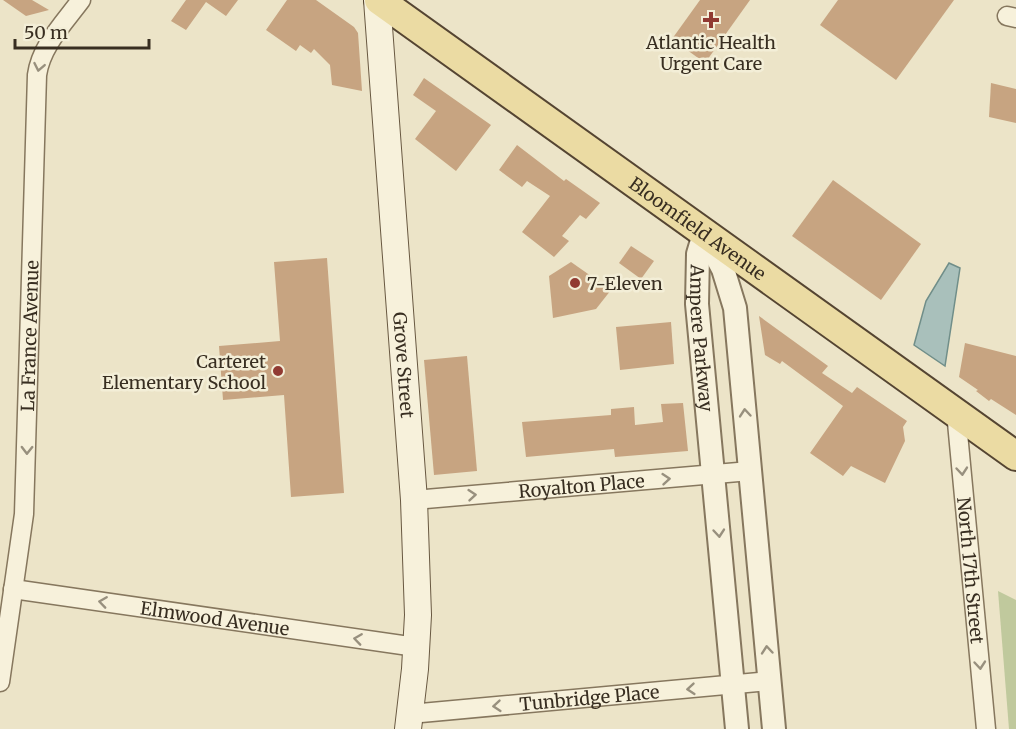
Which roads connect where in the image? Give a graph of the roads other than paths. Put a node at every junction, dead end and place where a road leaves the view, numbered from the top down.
1 (81, 0) edge
2 (378, 0) edge
3 (704, 234) junction
4 (956, 412) junction
5 (1016, 456) edge
6 (750, 471) junction
7 (713, 475) junction
8 (414, 500) junction
9 (13, 589) junction
10 (416, 647) junction
11 (770, 681) junction
12 (0, 682) edge
13 (733, 685) junction
14 (409, 722) edge
15 (737, 729) edge
16 (774, 729) edge
17 (986, 729) edge

1 -> 9 street, La France Avenue
2 - 3 main road, Bloomfield Avenue
2 - 8 main road, Grove Street
3 - 4 main road, Bloomfield Avenue
6 -> 3 street, Ampere Parkway
3 - 7 street, Ampere Parkway
4 - 5 main road, Bloomfield Avenue
4 -> 17 street, North 17th Street
6 - 7 street, Royalton Place
11 -> 6 street, Ampere Parkway
8 -> 7 street, Royalton Place
7 -> 13 street, Ampere Parkway
8 - 10 main road, Grove Street
10 -> 9 street, Elmwood Avenue
9 - 12 street, La France Avenue
10 - 14 main road, Grove Street
11 - 13 street, Tunbridge Place
11 - 16 street, Ampere Parkway
13 -> 14 street, Tunbridge Place
13 - 15 street, Ampere Parkway

